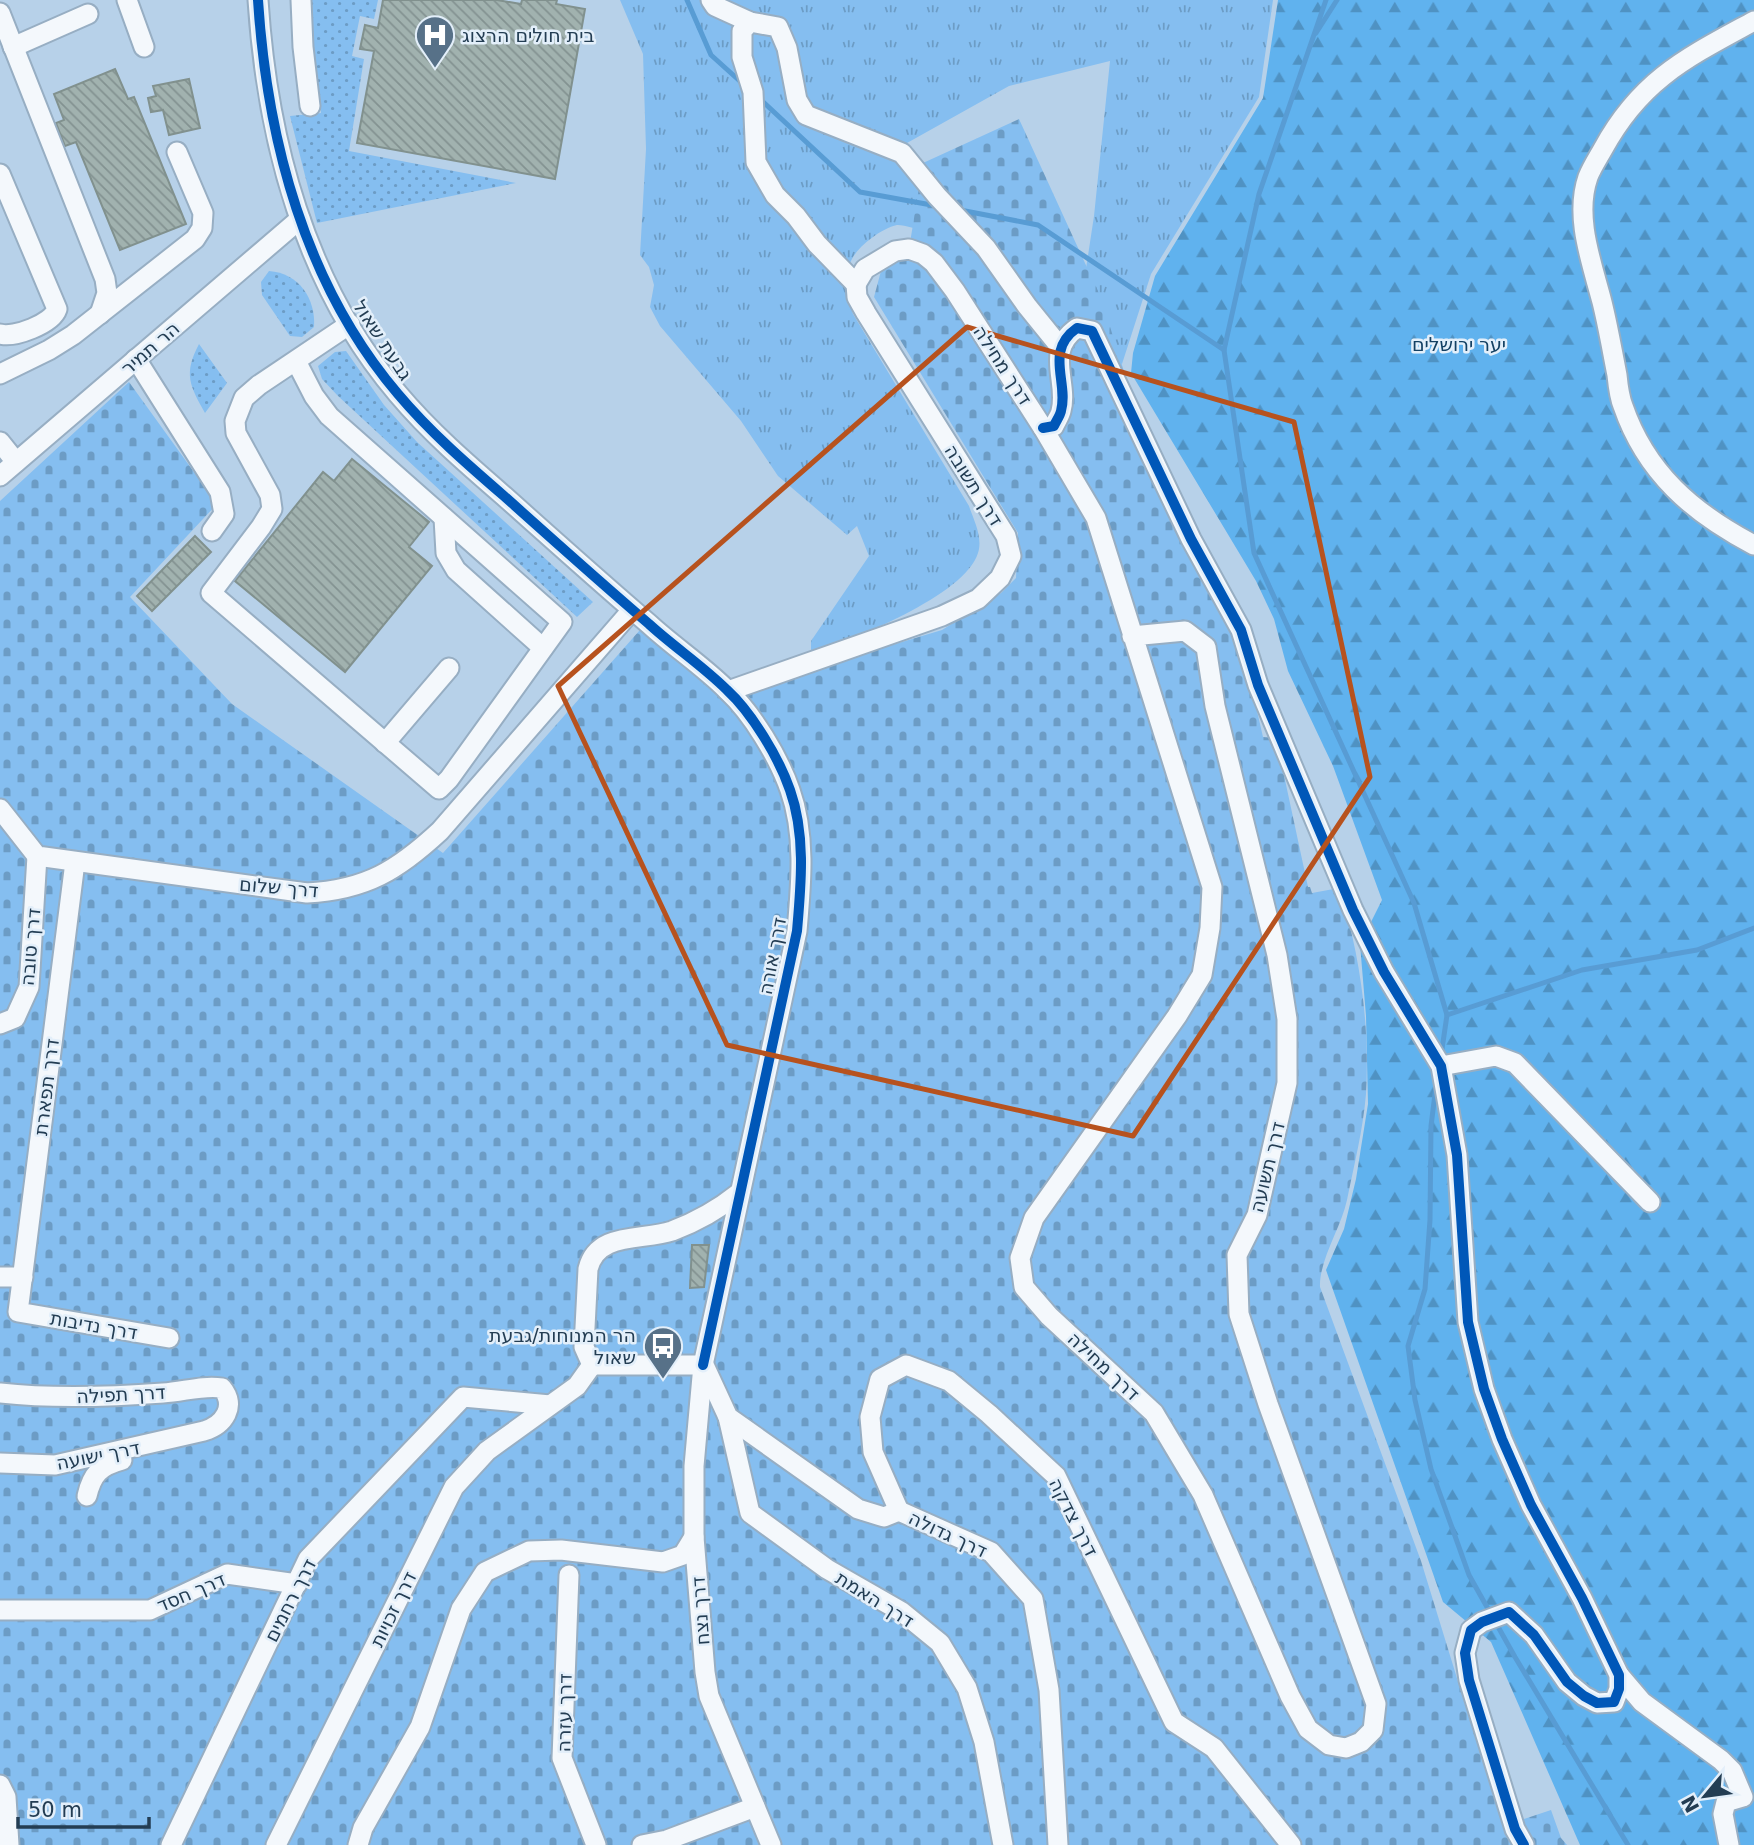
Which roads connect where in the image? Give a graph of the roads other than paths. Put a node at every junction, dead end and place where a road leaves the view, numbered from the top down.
1 (127, 0) edge
2 (258, 0) edge
3 (301, 0) edge
4 (711, 0) edge
5 (0, 13) edge
6 (88, 15) dead end
7 (1754, 21) edge
8 (750, 22) junction
9 (13, 47) junction
10 (144, 47) dead end
11 (310, 106) dead end
12 (177, 152) dead end
13 (0, 174) edge
14 (300, 219) junction
15 (856, 284) junction
16 (100, 314) junction
17 (350, 324) junction
18 (0, 334) edge
19 (1061, 348) junction
20 (136, 359) junction
21 (296, 360) junction
22 (0, 374) edge
23 (1043, 428) junction
24 (0, 442) edge
25 (16, 462) junction
26 (0, 476) edge
27 (444, 518) junction
28 (212, 531) dead end
29 (1754, 545) edge
30 (632, 610) junction
31 (1132, 636) junction
32 (543, 648) junction
33 (449, 668) dead end
34 (728, 691) junction
35 (385, 743) junction
36 (0, 809) edge
37 (37, 856) junction
38 (75, 862) junction
39 (0, 1024) edge
40 (1441, 1066) junction
41 (739, 1193) junction
42 (1650, 1202) dead end
43 (0, 1277) edge
44 (23, 1277) junction
45 (18, 1312) joint
46 (169, 1338) dead end
47 (703, 1364) junction
48 (592, 1365) junction
49 (0, 1393) edge
50 (550, 1405) junction
51 (728, 1418) junction
52 (155, 1443) junction
53 (0, 1463) edge
54 (87, 1496) dead end
55 (899, 1511) junction
56 (694, 1537) junction
57 (569, 1575) dead end
58 (296, 1584) junction
59 (0, 1610) edge
60 (1619, 1675) junction
61 (1361, 1742) joint
62 (0, 1785) edge
63 (755, 1807) junction
64 (9, 1845) edge
65 (172, 1845) edge
66 (276, 1845) edge
67 (358, 1845) edge
68 (596, 1845) edge
69 (642, 1845) edge
70 (771, 1845) edge
71 (1003, 1845) edge
72 (1058, 1845) edge
73 (1291, 1845) edge
74 (1524, 1845) edge
75 (1729, 1845) edge

1 - 10 street
2 - 14 street, גבעת שאול
3 - 11 street
4 - 8 street
5 - 9 street
6 - 9 street
7 - 29 street
8 - 15 street
8 - 19 street
9 - 16 street
12 - 16 street
13 - 18 street
14 - 17 street, גבעת שאול
14 - 20 street, הר תמיר
15 - 23 street, דרך מחילה
15 - 34 street, דרך תשובה
16 - 22 street
17 - 21 street
17 - 30 street, גבעת שאול
19 - 23 street
19 - 40 street
20 - 25 street, הר תמיר
20 - 28 street
21 - 27 street
21 - 35 street
23 - 31 street, דרך מחילה
24 - 25 street
25 - 26 street, הר תמיר
27 - 32 street
27 - 32 street
30 - 34 street, דרך אורה
30 - 38 street, דרך שלום
31 - 61 street, דרך תשועה
31 - 61 street, דרך מחילה
32 - 35 street
33 - 35 street
34 - 41 street, דרך אורה
36 - 37 street
37 - 38 street, דרך שלום
37 - 39 street, דרך טובה
38 - 44 street, דרך תפארת
40 - 42 street
40 - 60 street
41 - 47 street, דרך אורה
41 - 48 street
43 - 44 street
44 - 45 street, דרך תפארת
45 - 46 street, דרך נדיבות
47 - 48 street
47 - 51 street
47 - 56 street, דרך נצח
48 - 50 street, דרך זכויות
49 - 52 street, דרך תפילה
50 - 58 street, דרך רחמים
50 - 66 street, דרך זכויות
51 - 55 street, דרך גדולה
51 - 71 street, דרך האמת
52 - 53 street, דרך ישועה
52 - 54 street
55 - 72 street, דרך גדולה
55 - 73 street, דרך צדקה
56 - 63 street, דרך נצח
56 - 67 street
57 - 68 street, דרך עזרה
58 - 59 street, דרך חסד
58 - 65 street, דרך רחמים
60 - 74 street
60 - 75 street
62 - 64 street
63 - 69 street
63 - 70 street, דרך נצח

